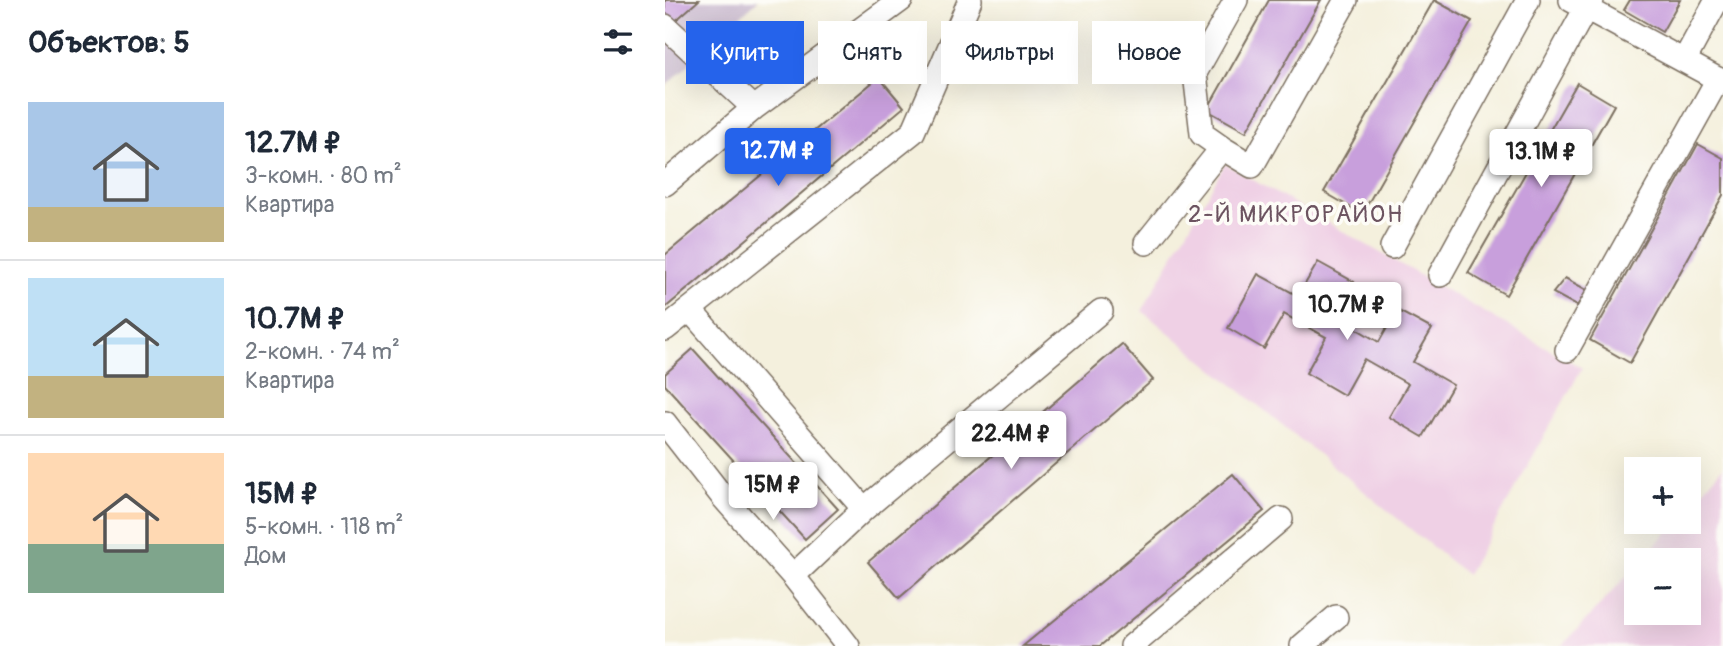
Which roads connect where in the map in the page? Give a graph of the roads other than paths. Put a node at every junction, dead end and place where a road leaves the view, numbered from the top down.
1 (901, 0) edge
2 (969, 0) edge
3 (1236, 0) edge
4 (1346, 0) edge
5 (1528, 0) edge
6 (1717, 0) edge
7 (1583, 3) edge
8 (665, 26) edge
9 (1684, 61) junction
10 (1721, 81) edge
11 (754, 108) junction
12 (1222, 148) junction
13 (665, 184) edge
14 (1146, 243) dead end
15 (1392, 247) dead end
16 (1440, 275) dead end
17 (690, 310) junction
18 (1101, 311) dead end
19 (665, 329) edge
20 (1567, 350) dead end
21 (665, 423) edge
22 (864, 509) junction
23 (1281, 519) dead end
24 (793, 576) junction
25 (1336, 617) dead end
26 (848, 646) edge
27 (1132, 646) edge
28 (1302, 646) edge

1 - 11 street
2 - 17 street
3 - 12 street
4 - 12 street
5 - 15 street
6 - 9 street
7 - 9 street
7 - 16 street
8 - 11 street
9 - 10 street
10 - 20 street
11 - 13 street
12 - 14 street
17 - 19 street
17 - 22 street
18 - 22 street
21 - 24 street
22 - 24 street
23 - 27 street
24 - 26 street
25 - 28 street

